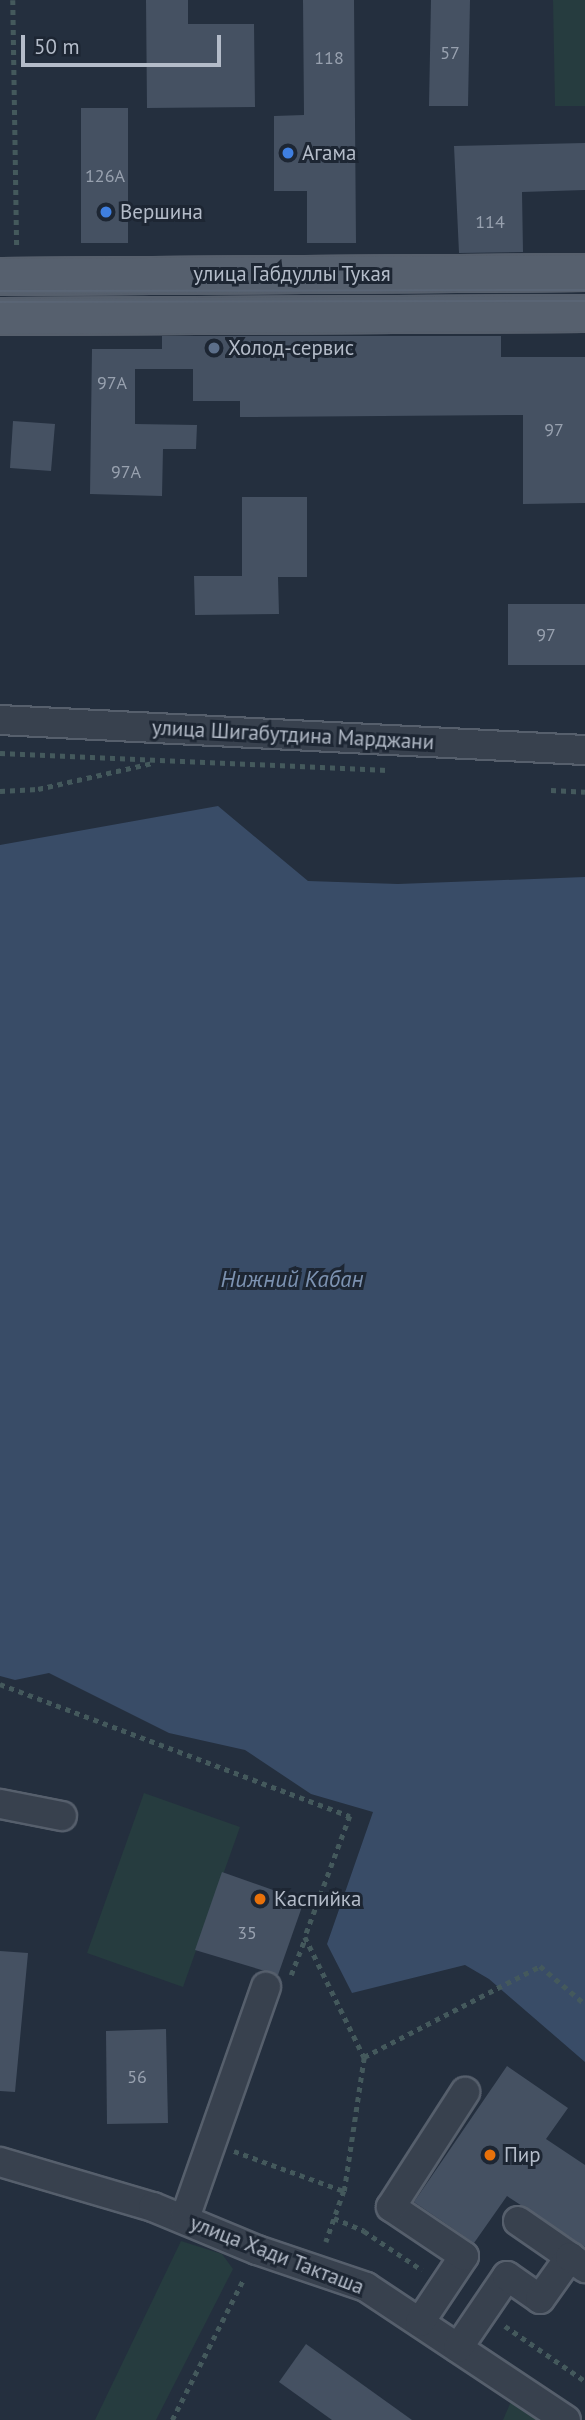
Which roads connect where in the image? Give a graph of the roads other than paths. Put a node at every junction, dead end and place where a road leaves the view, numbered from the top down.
1 (9, 268) edge
2 (585, 272) edge
3 (585, 313) edge
4 (0, 316) edge
5 (0, 720) edge
6 (585, 750) edge
7 (0, 1804) edge
8 (62, 1815) dead end
9 (266, 1987) dead end
10 (465, 2092) dead end
11 (0, 2162) edge
12 (185, 2218) junction
13 (518, 2221) dead end
14 (577, 2262) edge
15 (420, 2322) junction
16 (458, 2348) junction
17 (566, 2420) edge

1 - 2 main road, улица Габдуллы Тукая
3 - 4 main road, улица Габдуллы Тукая
5 - 6 street, улица Шигабутдина Марджани
7 - 8 street
9 - 12 street
10 - 15 street
11 - 12 street, улица Хади Такташа
12 - 15 street, улица Хади Такташа
13 - 14 street
14 - 16 street
15 - 16 street, улица Хади Такташа
16 - 17 street, улица Хади Такташа

